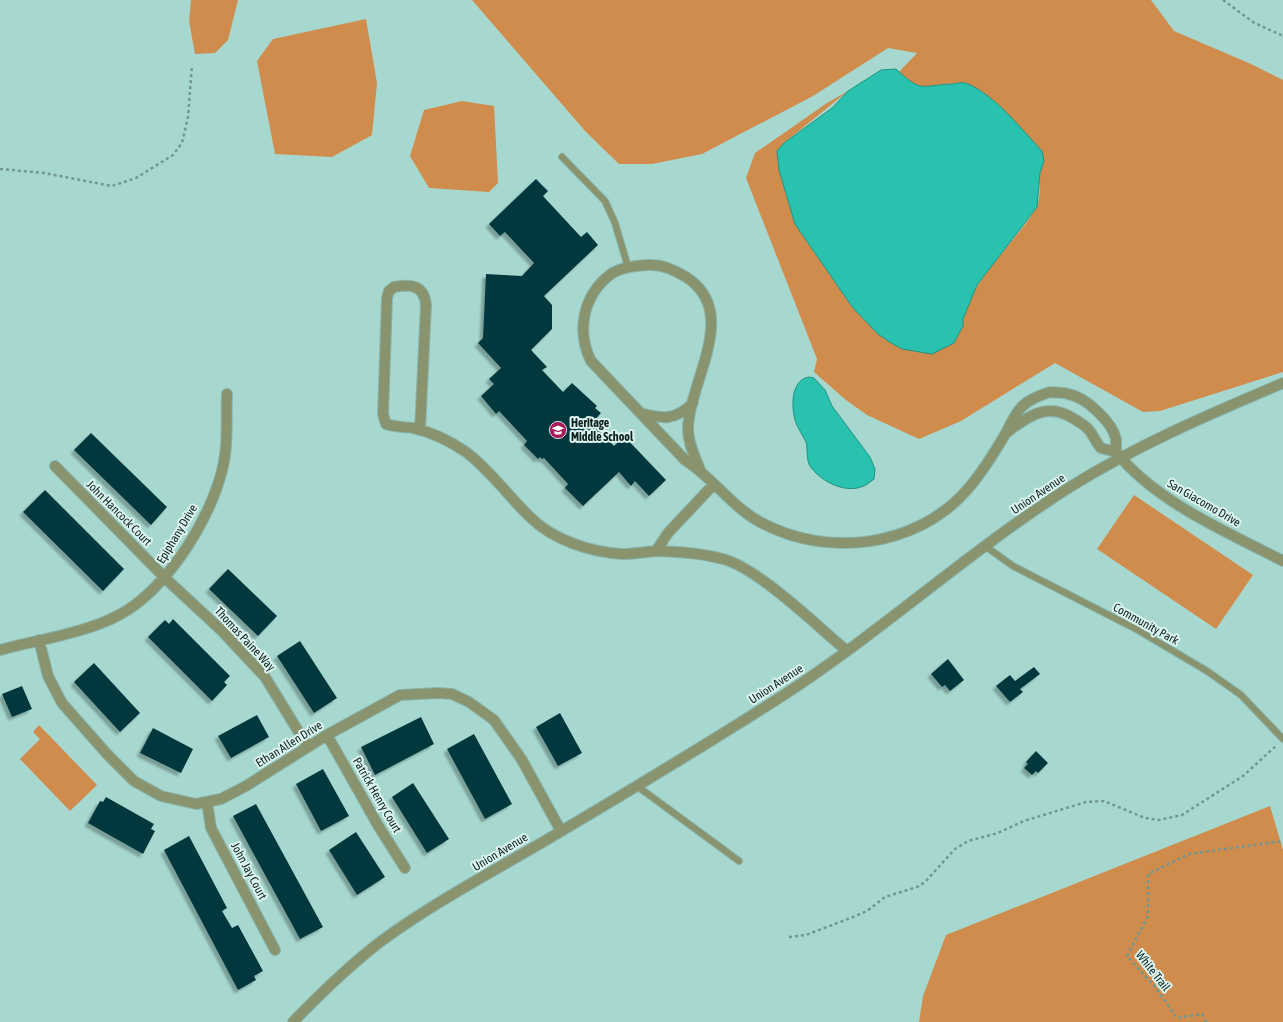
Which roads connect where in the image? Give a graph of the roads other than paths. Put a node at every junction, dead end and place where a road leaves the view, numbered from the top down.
1 (562, 157) dead end
2 (628, 267) junction
3 (1283, 383) edge
4 (227, 394) dead end
5 (692, 403) junction
6 (640, 413) junction
7 (420, 430) junction
8 (1006, 433) junction
9 (1118, 454) junction
10 (55, 466) dead end
11 (700, 470) junction
12 (714, 484) junction
13 (985, 546) junction
14 (656, 551) junction
15 (1283, 561) edge
16 (165, 578) junction
17 (39, 640) junction
18 (0, 650) edge
19 (847, 651) junction
20 (327, 735) junction
21 (1283, 739) edge
22 (308, 747) junction
23 (637, 786) junction
24 (207, 802) junction
25 (561, 832) junction
26 (739, 861) dead end
27 (405, 868) dead end
28 (275, 950) dead end
29 (293, 1022) edge

1 - 2 lane
2 - 5 street
2 - 6 street
3 - 9 street, Union Avenue
4 - 16 street, Epiphany Drive
5 - 6 street
5 - 11 street
6 - 11 street
7 - 7 street
7 - 14 street
8 - 9 street, San Giacomo Drive
8 - 9 street
8 - 12 street
9 - 13 street, Union Avenue
9 - 15 street, San Giacomo Drive
10 - 16 street, John Hancock Court
11 - 12 street
12 - 14 street
13 - 19 street, Union Avenue
13 - 21 lane, Community Park
14 - 19 street
16 - 17 street, Epiphany Drive
16 - 22 street, Thomas Paine Way
17 - 18 street, Epiphany Drive
17 - 24 street, Ethan Allen Drive
19 - 23 street, Union Avenue
20 - 22 street, Ethan Allen Drive
20 - 25 street, Ethan Allen Drive
20 - 27 street, Patrick Henry Court
22 - 24 street, Ethan Allen Drive
23 - 25 street, Union Avenue
23 - 26 lane
24 - 28 street, John Jay Court
25 - 29 street, Union Avenue

